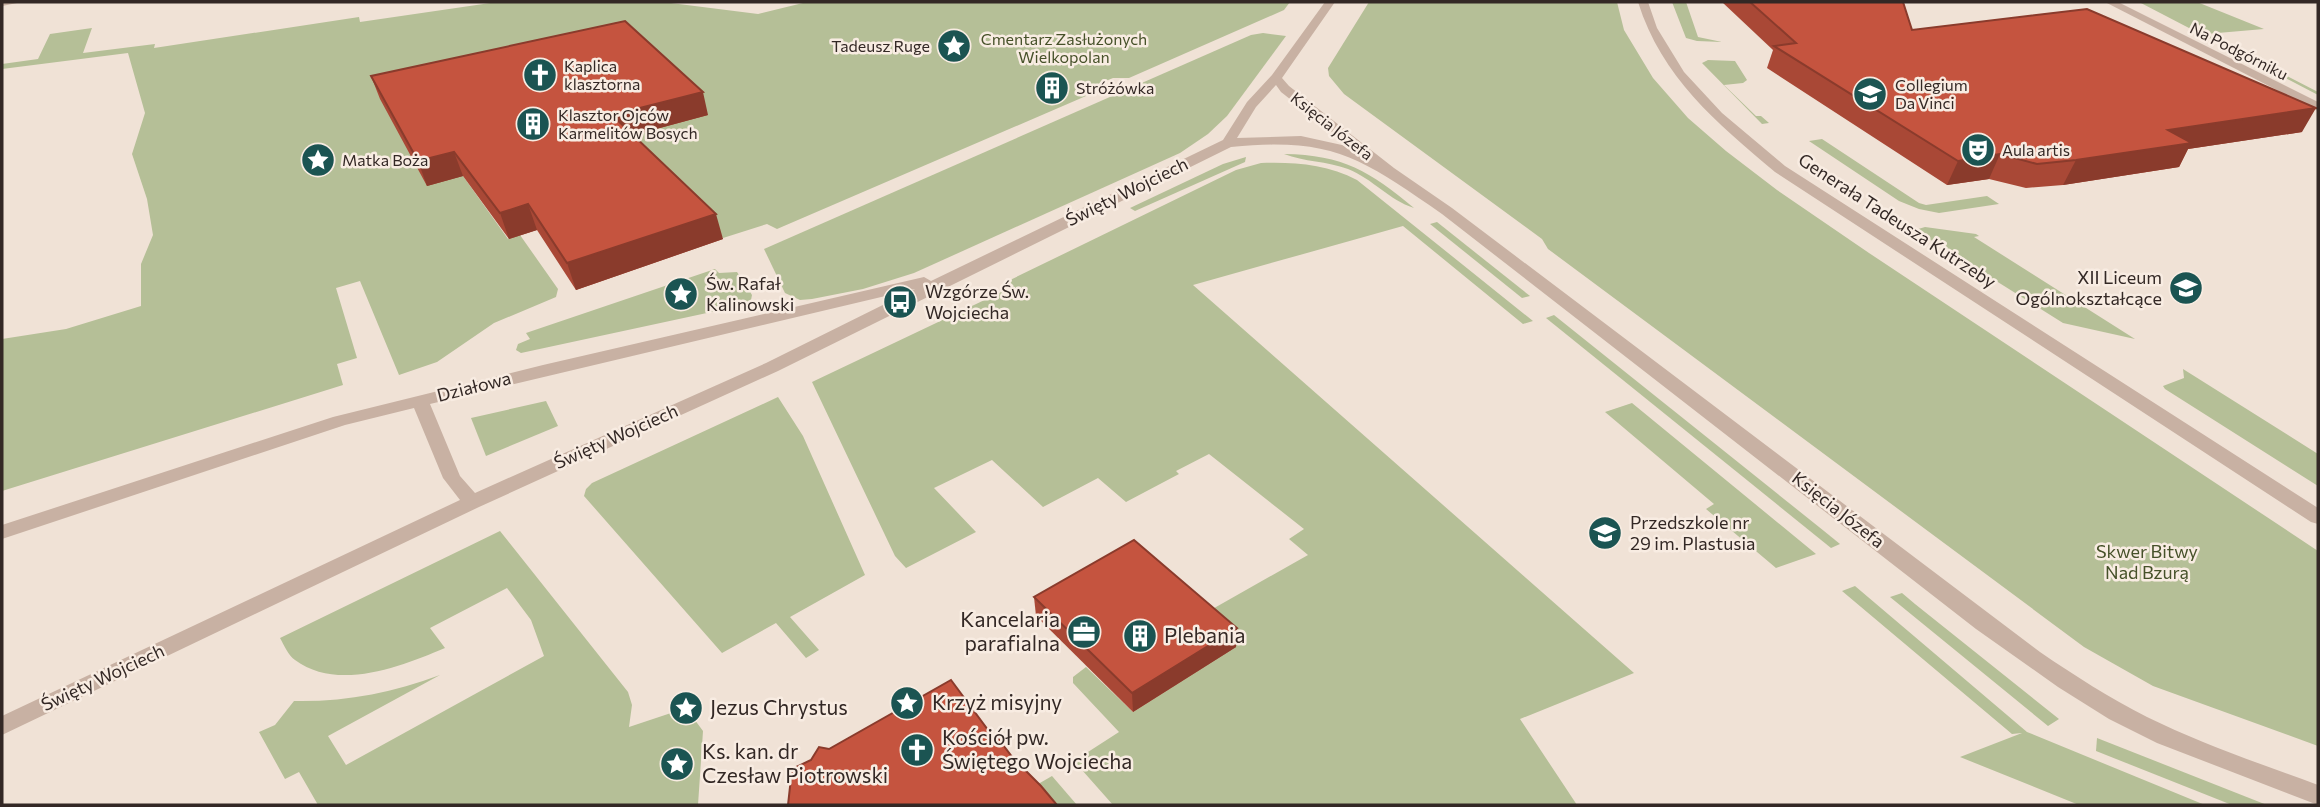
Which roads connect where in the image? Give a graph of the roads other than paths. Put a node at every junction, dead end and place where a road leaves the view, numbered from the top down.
1 (17, 2) edge
2 (1330, 2) edge
3 (1643, 2) edge
4 (2110, 2) edge
5 (2, 3) edge
6 (1276, 78) junction
7 (2318, 107) edge
8 (1228, 143) junction
9 (1389, 171) junction
10 (955, 275) junction
11 (420, 400) junction
12 (472, 502) junction
13 (2318, 517) edge
14 (2, 532) edge
15 (2, 726) edge
16 (2318, 796) edge

1 - 5 street
2 - 6 street, Księcia Józefa
3 - 13 street, Generała Tadeusza Kutrzeby
4 - 7 street, Na Podgórniku
6 - 8 street, Księcia Józefa
6 - 9 street, Księcia Józefa
8 - 9 street, Księcia Józefa
8 - 10 street, Święty Wojciech
9 - 16 street, Księcia Józefa
10 - 11 street, Działowa
10 - 12 street, Święty Wojciech
11 - 12 street
11 - 14 street, Działowa
12 - 15 street, Święty Wojciech

